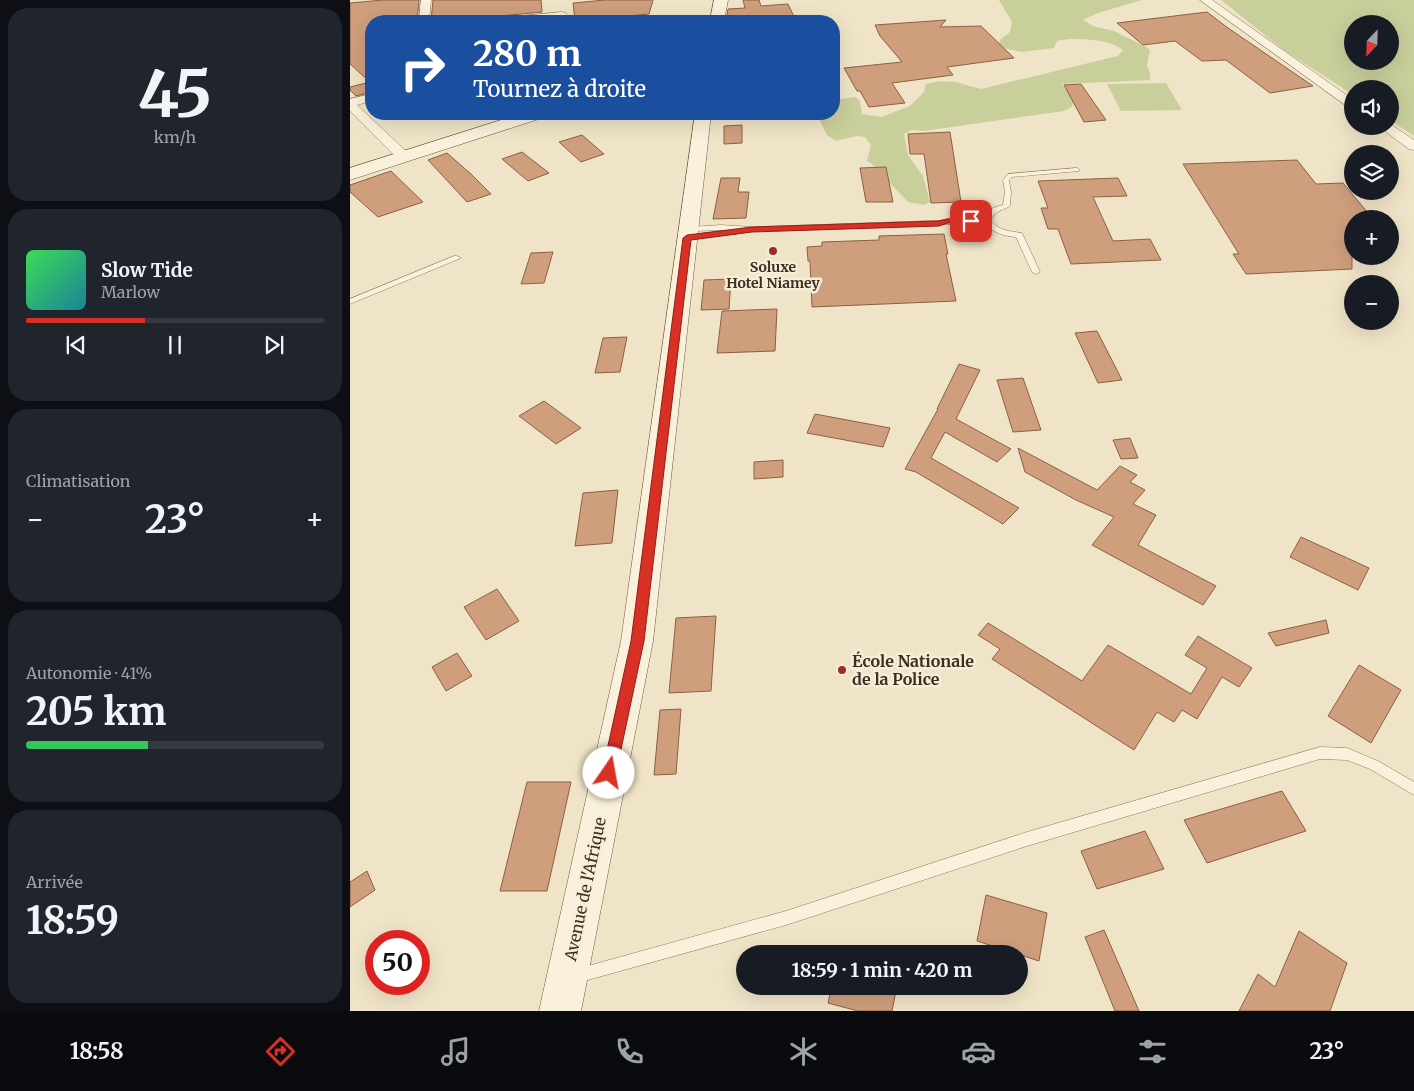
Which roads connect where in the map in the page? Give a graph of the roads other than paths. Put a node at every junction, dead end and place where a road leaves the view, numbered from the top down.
1 (426, 0) edge
2 (721, 0) edge
3 (1205, 0) edge
4 (425, 15) edge
5 (718, 15) edge
6 (1344, 98) edge
7 (365, 99) edge
8 (350, 103) edge
9 (365, 118) edge
10 (367, 120) edge
11 (517, 120) edge
12 (703, 120) edge
13 (1398, 135) edge
14 (1414, 146) edge
15 (404, 156) junction
16 (1076, 170) dead end
17 (350, 174) edge
18 (987, 220) junction
19 (688, 233) junction
20 (457, 258) dead end
21 (1036, 272) dead end
22 (350, 302) edge
23 (1414, 789) edge
24 (566, 979) junction
25 (560, 1011) edge

1 - 4 street
2 - 5 main road
3 - 6 street
7 - 8 street
8 - 9 street
10 - 15 street
11 - 15 main road
12 - 19 main road, Avenue de l'Afrique
13 - 14 street
15 - 17 main road
16 - 18 lane
18 - 19 lane
18 - 21 lane
19 - 24 main road, Avenue de l'Afrique
20 - 22 lane
23 - 24 lane
24 - 25 main road, Avenue de l'Afrique

